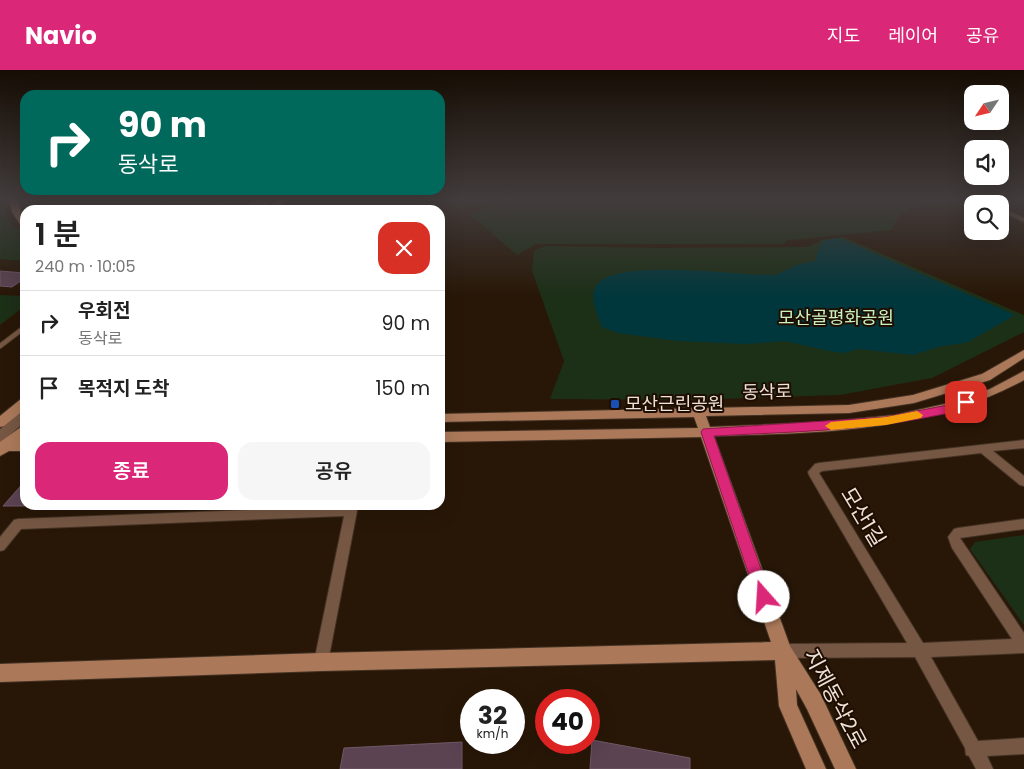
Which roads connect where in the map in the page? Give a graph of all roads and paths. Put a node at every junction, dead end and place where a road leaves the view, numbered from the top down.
1 (20, 331) edge
2 (0, 346) edge
3 (1024, 353) edge
4 (1024, 375) edge
5 (20, 411) edge
6 (699, 413) junction
7 (445, 418) edge
8 (13, 423) edge
9 (707, 432) junction
10 (445, 437) edge
11 (1024, 444) edge
12 (1, 446) edge
13 (20, 446) edge
14 (983, 449) junction
15 (1024, 482) edge
16 (1024, 524) edge
17 (0, 546) edge
18 (1024, 646) edge
19 (919, 650) junction
20 (783, 651) junction
21 (321, 662) junction
22 (0, 673) edge
23 (1024, 746) edge
24 (972, 749) junction
25 (816, 769) edge
26 (846, 769) edge
27 (985, 769) edge

1 - 2 lane
3 - 6 main road, 동삭로
4 - 9 main road, 동삭로
5 - 8 main road
6 - 7 main road, 동삭로
6 - 9 main road, 지제동삭2로
8 - 12 main road
9 - 10 main road, 동삭로
9 - 20 main road, 지제동삭2로
11 - 14 street, 모산1길
12 - 13 main road
14 - 15 street
14 - 19 street, 모산1길
16 - 18 street
17 - 21 street
18 - 19 street
19 - 20 street
19 - 24 street, 모산1길
20 - 21 main road
20 - 25 main road, 지제동삭2로
20 - 26 main road, 지제동삭2로
21 - 22 main road
23 - 24 street
24 - 27 street, 모산1길

